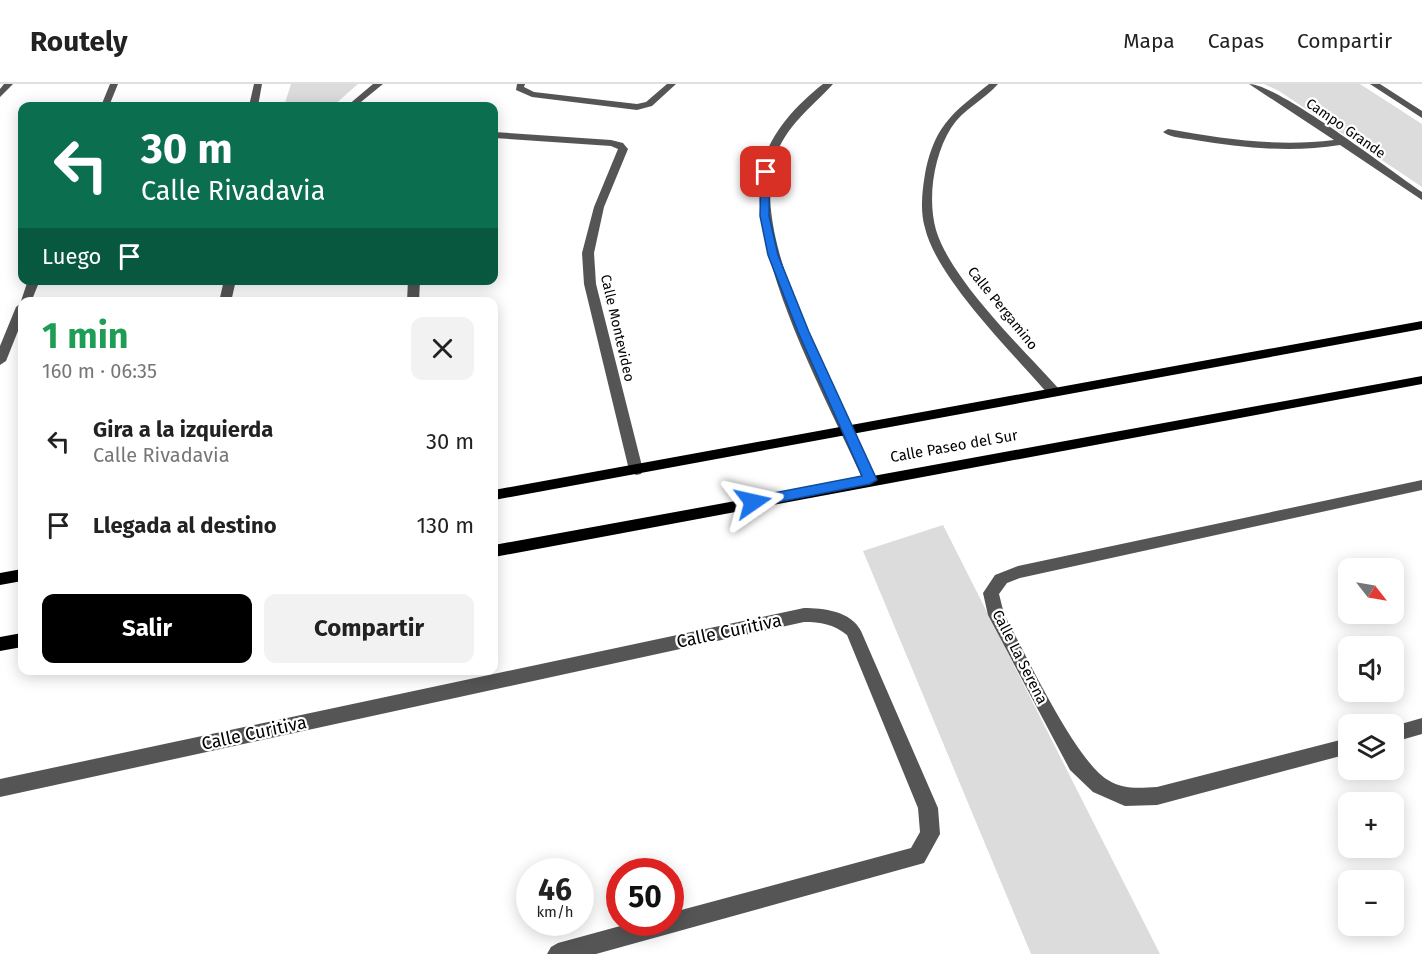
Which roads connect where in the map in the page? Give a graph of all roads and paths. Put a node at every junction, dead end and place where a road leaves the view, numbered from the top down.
1 (9, 84) edge
2 (114, 84) edge
3 (258, 84) edge
4 (379, 84) edge
5 (522, 84) edge
6 (672, 84) edge
7 (829, 84) edge
8 (994, 84) edge
9 (1253, 84) edge
10 (1374, 84) edge
11 (0, 94) edge
12 (107, 102) edge
13 (255, 102) edge
14 (356, 102) edge
15 (1422, 115) edge
16 (1168, 132) dead end
17 (498, 135) edge
18 (1339, 142) junction
19 (1422, 197) edge
20 (18, 317) edge
21 (1422, 325) edge
22 (0, 361) edge
23 (1422, 380) edge
24 (1054, 392) junction
25 (849, 429) junction
26 (636, 470) junction
27 (870, 480) junction
28 (1422, 485) edge
29 (498, 494) edge
30 (498, 550) edge
31 (18, 576) edge
32 (0, 579) edge
33 (18, 641) edge
34 (0, 644) edge
35 (1422, 726) edge
36 (1404, 731) edge
37 (1338, 749) edge
38 (0, 788) edge
39 (558, 954) edge

1 - 11 street
2 - 12 street
3 - 13 street
4 - 14 street
5 - 6 street
7 - 25 street
8 - 24 street, Calle Pergamino
9 - 18 street, Campo Grande
10 - 15 street
16 - 18 street
17 - 26 street, Calle Montevideo
18 - 19 street, Campo Grande
20 - 22 street
21 - 24 main road
23 - 27 main road, Calle Paseo del Sur
24 - 25 main road
25 - 26 main road
25 - 27 street
26 - 29 main road
27 - 30 main road, Calle Paseo del Sur
28 - 37 street, Calle La Serena
31 - 32 main road
33 - 34 main road
35 - 36 street
38 - 39 street, Calle Curitiva

